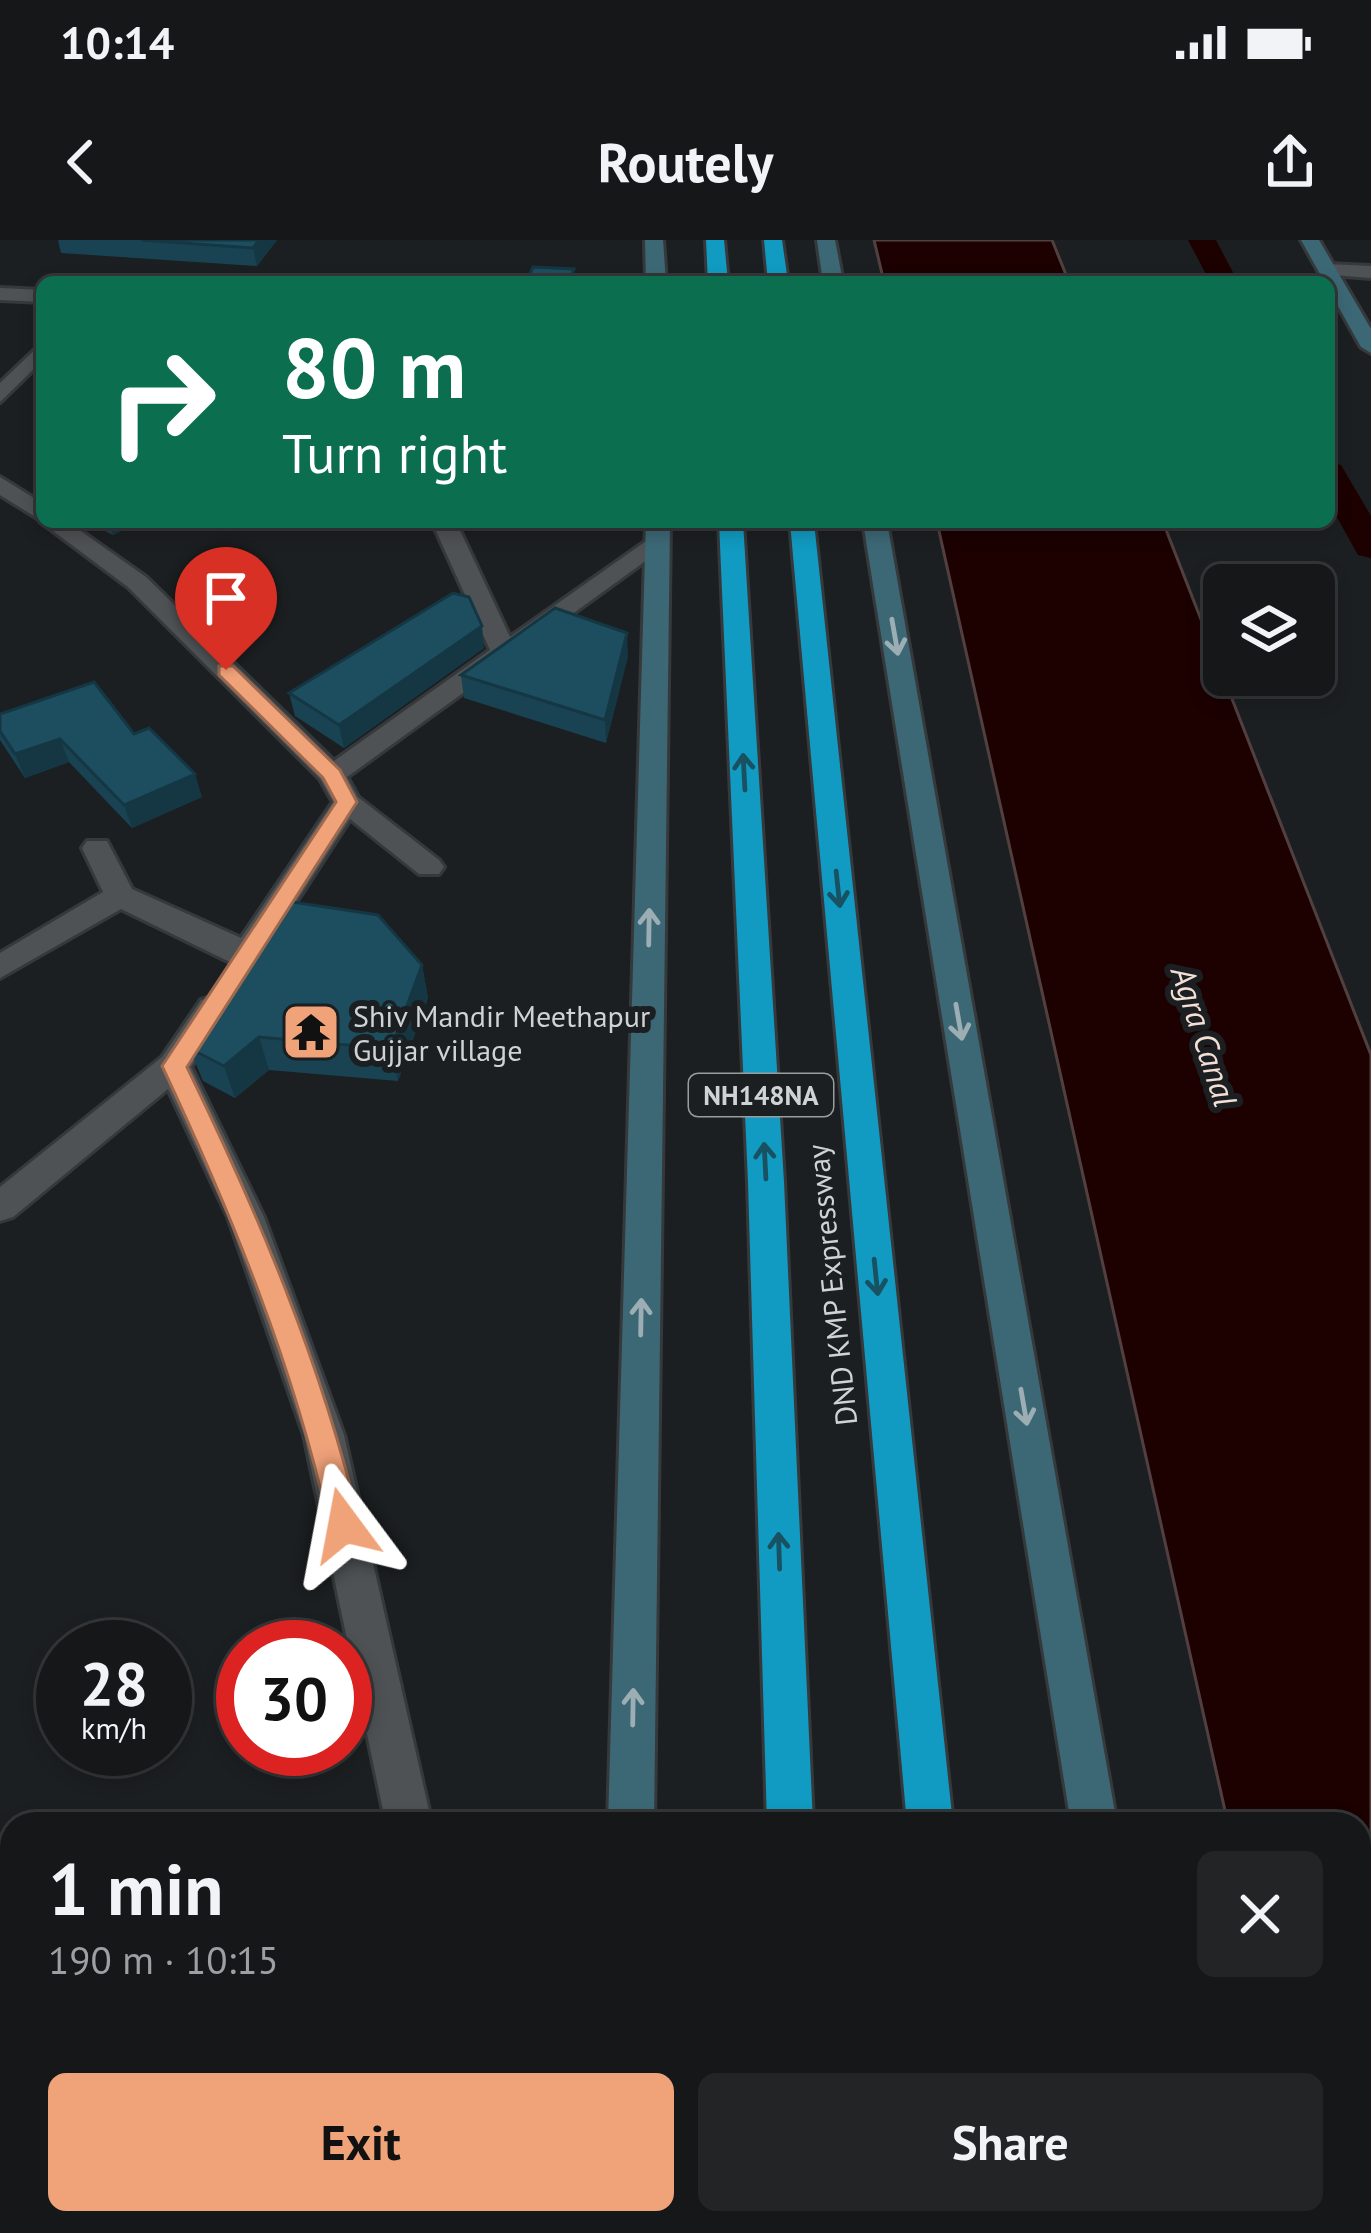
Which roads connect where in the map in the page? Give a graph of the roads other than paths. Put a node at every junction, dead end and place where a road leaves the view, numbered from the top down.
1 (654, 240) edge
2 (715, 240) edge
3 (773, 240) edge
4 (826, 240) edge
5 (1310, 240) edge
6 (1327, 270) junction
7 (1371, 272) edge
8 (656, 276) edge
9 (718, 276) edge
10 (777, 276) edge
11 (832, 276) edge
12 (1330, 276) edge
13 (1335, 287) edge
14 (0, 294) edge
15 (36, 296) edge
16 (1347, 312) junction
17 (1371, 313) edge
18 (1371, 347) edge
19 (36, 356) edge
20 (0, 396) edge
21 (0, 484) edge
22 (36, 510) edge
23 (61, 528) edge
24 (447, 528) edge
25 (731, 528) edge
26 (803, 528) edge
27 (876, 528) edge
28 (658, 533) edge
29 (504, 652) junction
30 (339, 788) junction
31 (97, 848) dead end
32 (429, 867) dead end
33 (120, 896) junction
34 (247, 953) junction
35 (0, 968) edge
36 (174, 1066) junction
37 (0, 1207) edge
38 (406, 1812) edge
39 (631, 1812) edge
40 (790, 1812) edge
41 (929, 1812) edge
42 (1092, 1812) edge

1 - 8 street
2 - 9 highway
3 - 10 highway
4 - 11 street
5 - 6 street
6 - 7 street
6 - 12 street
13 - 16 street
14 - 15 street
16 - 17 street
16 - 18 street
19 - 20 street
21 - 22 street
23 - 30 street
24 - 29 street
40 -> 25 highway, DND KMP Expressway / NH148NA
26 -> 41 highway, DND KMP Expressway / NH148NA
27 -> 42 street
28 - 29 street
39 -> 28 street
29 - 30 street
30 - 32 street
30 - 34 street
31 - 33 street
33 - 34 street
33 - 35 street
34 - 36 street
36 - 37 street
36 - 38 street

